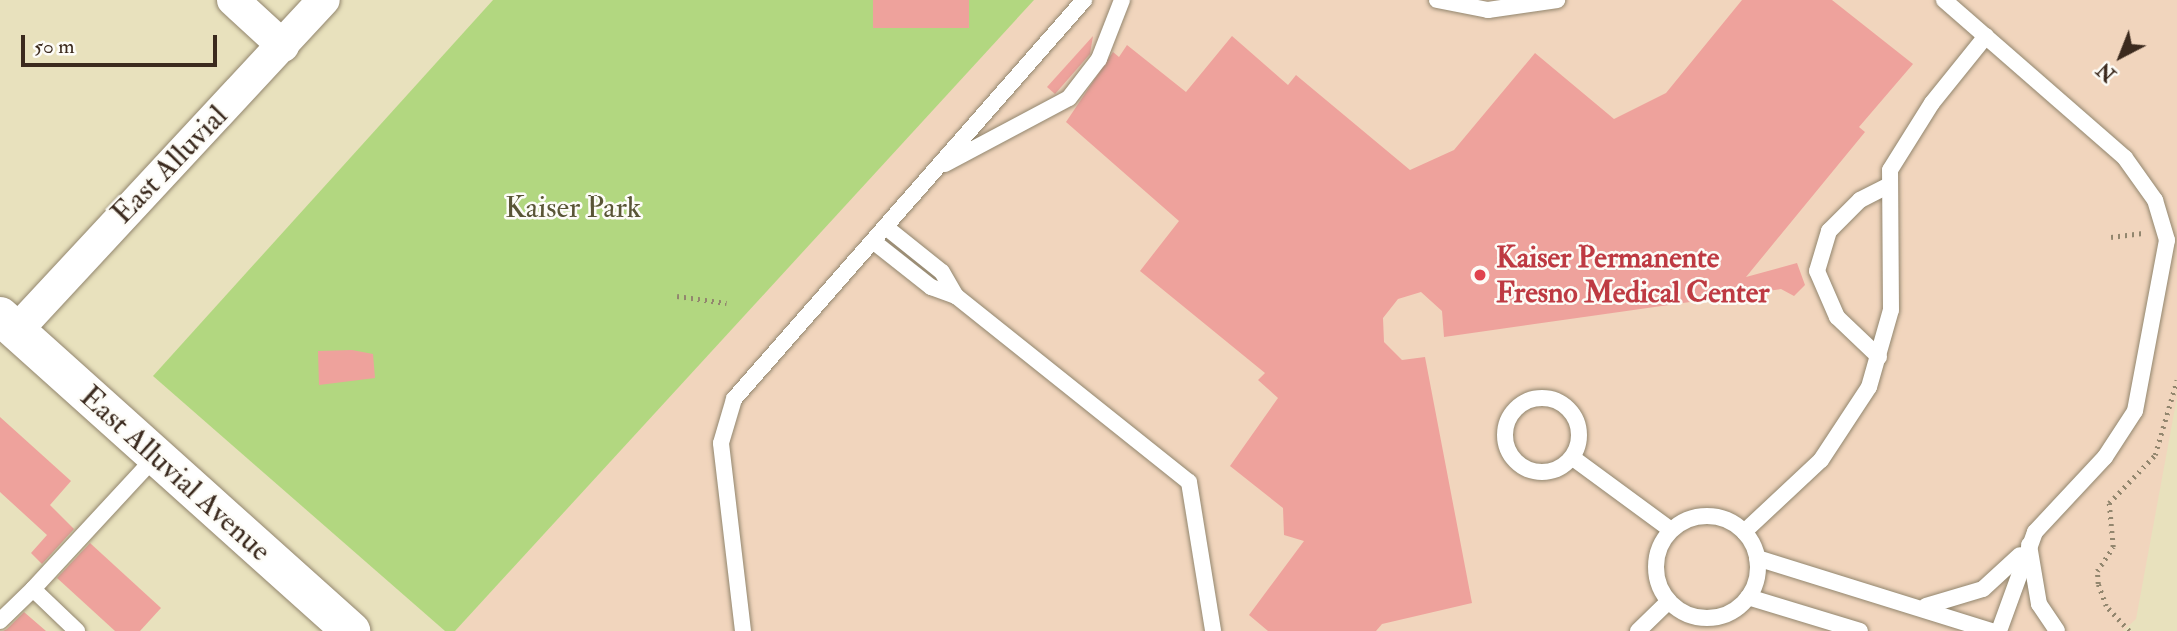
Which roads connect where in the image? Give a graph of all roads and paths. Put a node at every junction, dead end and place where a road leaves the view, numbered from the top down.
1 (233, 0) edge
2 (324, 0) edge
3 (1084, 0) edge
4 (1122, 0) edge
5 (1437, 0) edge
6 (1557, 0) edge
7 (1944, 0) edge
8 (1986, 36) junction
9 (283, 46) junction
10 (939, 167) junction
11 (1887, 186) junction
12 (887, 228) junction
13 (2146, 232) dead end
14 (2112, 237) dead end
15 (874, 242) junction
16 (677, 296) dead end
17 (957, 296) junction
18 (727, 303) dead end
19 (8, 324) edge
20 (1879, 357) junction
21 (2177, 380) edge
22 (156, 456) junction
23 (1573, 457) junction
24 (1671, 530) junction
25 (1744, 532) junction
26 (2028, 544) junction
27 (1757, 558) junction
28 (33, 589) junction
29 (1748, 597) junction
30 (1669, 601) junction
31 (1913, 605) junction
32 (0, 621) edge
33 (70, 629) edge
34 (351, 631) edge
35 (743, 631) edge
36 (1213, 631) edge
37 (1638, 631) edge
38 (1860, 631) edge
39 (1991, 631) edge
40 (1999, 631) edge
41 (2057, 631) edge
42 (2129, 631) edge

1 - 9 street
2 - 9 street, East Alluvial
3 - 10 lane
4 - 10 lane
5 - 6 lane
7 - 8 lane
8 - 11 lane
8 - 26 lane
9 - 19 street, East Alluvial
10 - 12 lane
11 - 20 lane
11 - 20 lane
12 - 15 lane
12 - 17 lane
13 - 14 path
15 - 17 lane
15 - 35 lane
16 - 18 path
17 - 36 lane
19 - 22 main road, East Alluvial Avenue
20 - 25 lane
21 - 42 path
22 - 28 lane
22 - 34 main road, East Alluvial Avenue
23 - 23 lane
23 - 24 lane
24 - 25 lane
24 - 30 lane
25 - 27 lane
26 - 31 lane
26 - 40 lane
26 - 41 lane
27 - 29 lane
27 - 31 lane
28 - 32 lane
28 - 33 lane
29 - 30 lane
29 - 38 lane
30 - 37 lane
31 - 39 lane

